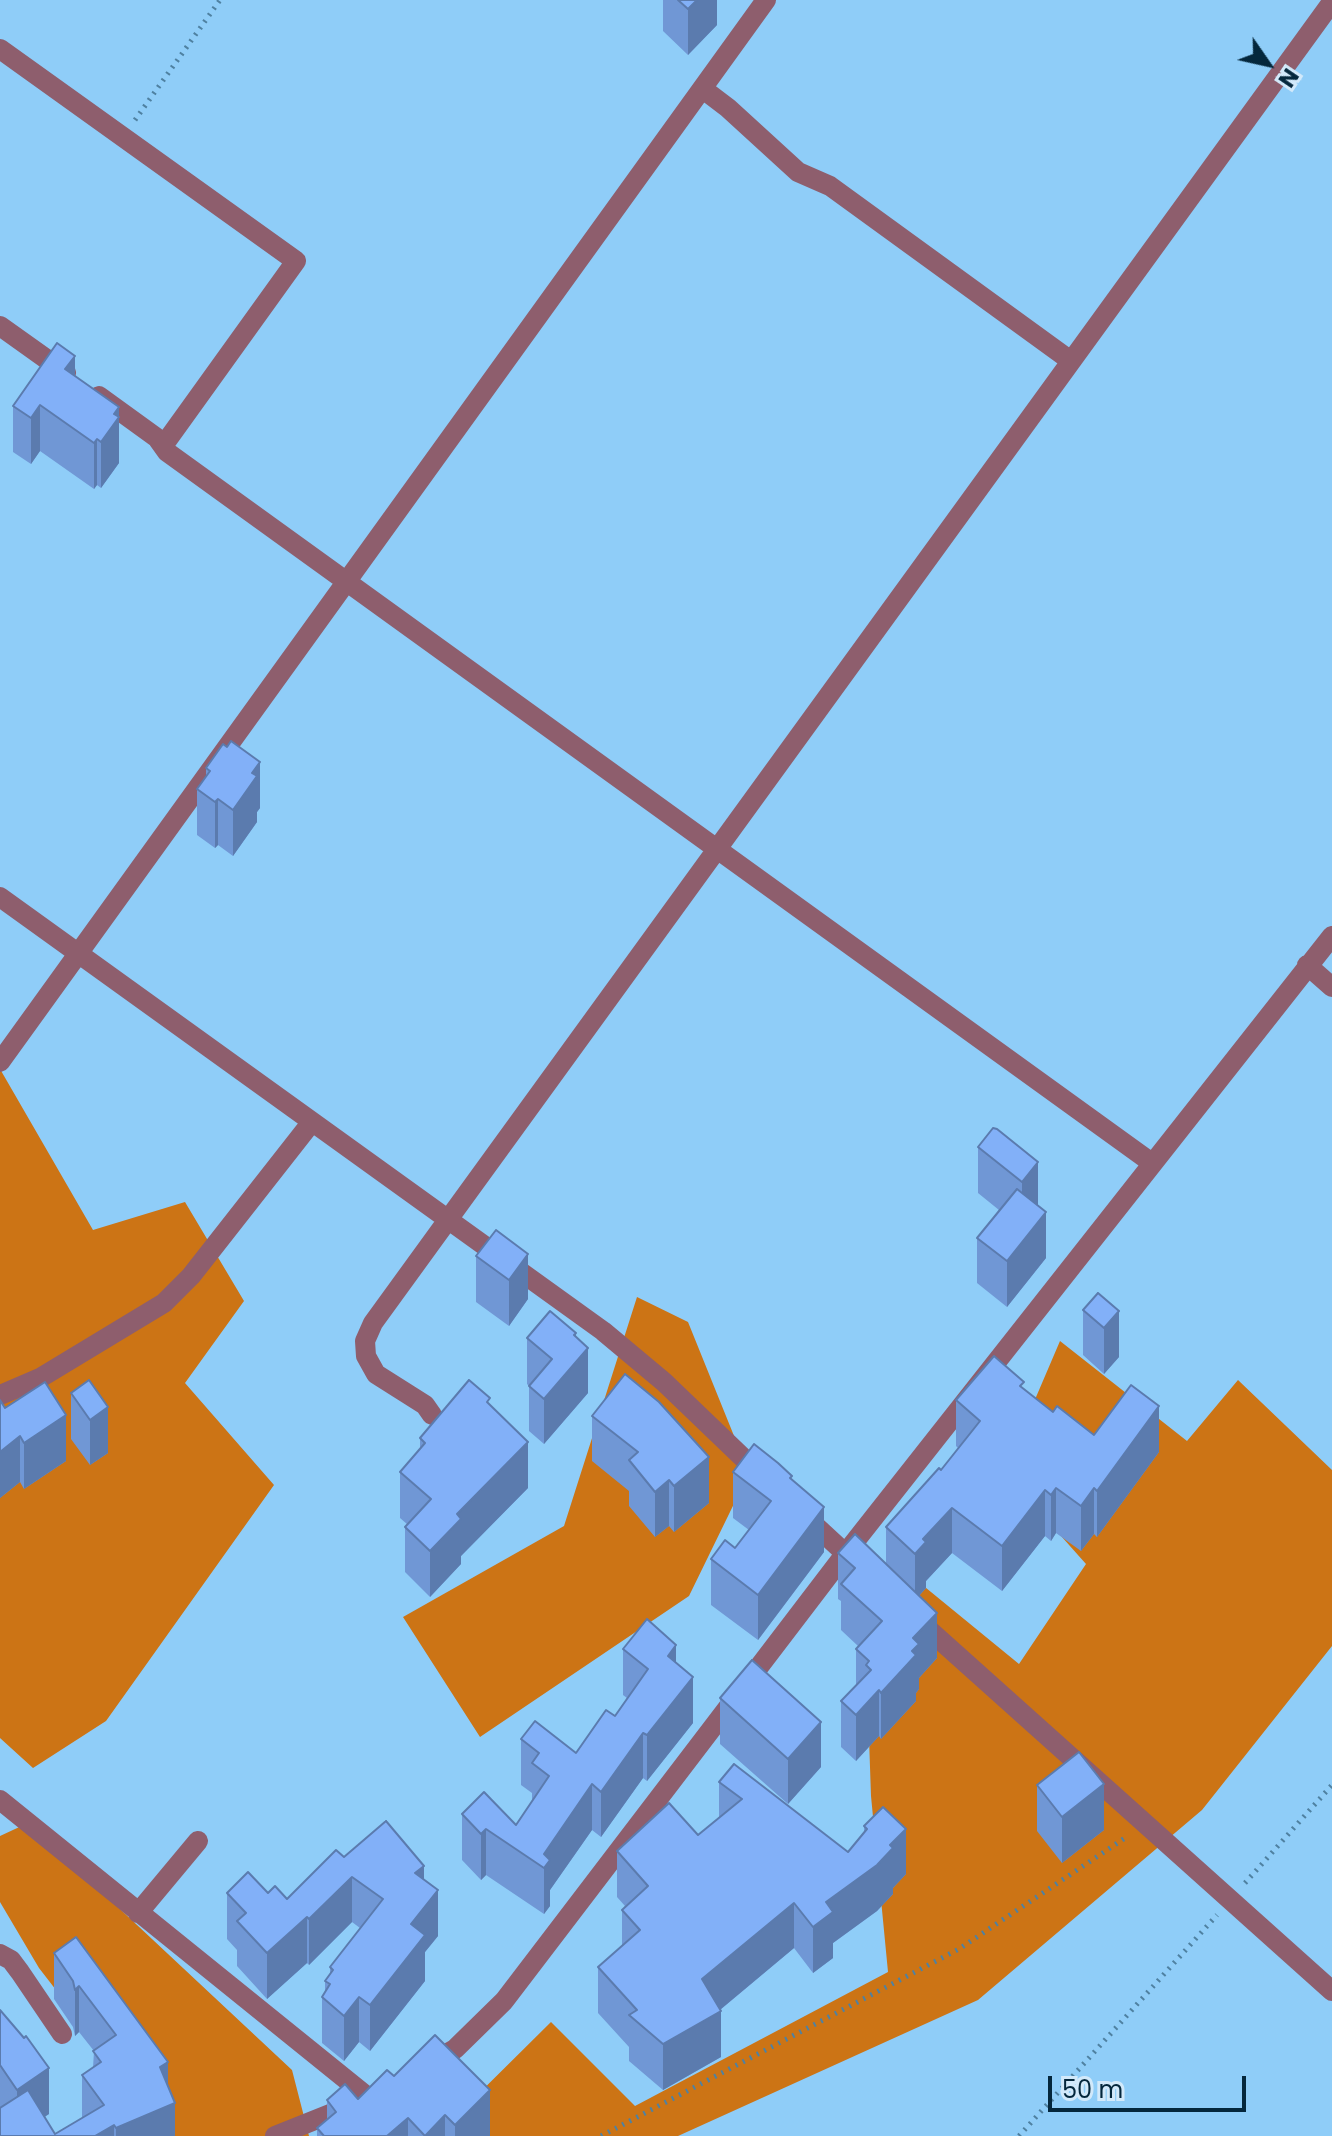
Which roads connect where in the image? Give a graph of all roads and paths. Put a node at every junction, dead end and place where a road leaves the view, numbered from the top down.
1 (220, 0) edge
2 (766, 0) edge
3 (1332, 2) edge
4 (0, 49) edge
5 (703, 89) junction
6 (122, 137) junction
7 (0, 326) edge
8 (1071, 361) junction
9 (163, 446) junction
10 (348, 581) junction
11 (716, 849) junction
12 (0, 897) edge
13 (1332, 936) edge
14 (78, 954) junction
15 (1307, 965) junction
16 (1332, 987) edge
17 (0, 1062) edge
18 (311, 1123) junction
19 (1152, 1163) junction
20 (447, 1220) junction
21 (0, 1395) edge
22 (432, 1415) dead end
23 (845, 1554) junction
24 (880, 1585) edge
25 (903, 1606) edge
26 (1332, 1785) edge
27 (0, 1800) edge
28 (1145, 1824) junction
29 (198, 1841) dead end
30 (1230, 1900) junction
31 (138, 1913) junction
32 (0, 1954) edge
33 (1332, 1991) edge
34 (62, 2034) dead end
35 (406, 2077) edge
36 (275, 2136) edge
37 (601, 2136) edge
38 (1019, 2136) edge

1 - 6 path
2 - 5 street
3 - 8 street
4 - 6 street
5 - 8 street
5 - 10 street
6 - 9 street
7 - 9 street
8 - 11 street
9 - 10 street
10 - 11 street
10 - 14 street
11 - 19 street
11 - 20 street
12 - 14 street
13 - 15 street
14 - 17 street
14 - 18 street
15 - 16 street
15 - 19 street
18 - 20 street
18 - 21 street
19 - 23 street
20 - 22 street
20 - 23 street
23 - 24 street
23 - 35 street
25 - 28 street
26 - 30 path
27 - 31 street
28 - 30 street
28 - 37 path
29 - 31 street
30 - 33 street
30 - 38 path
31 - 36 street
32 - 34 street

